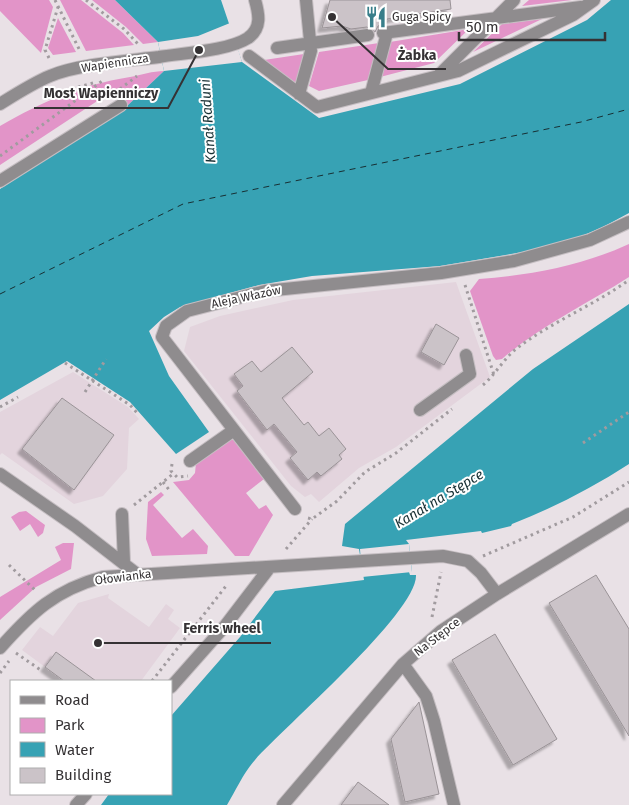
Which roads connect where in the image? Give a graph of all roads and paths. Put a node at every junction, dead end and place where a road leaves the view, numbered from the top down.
1 (55, 0) edge
2 (86, 0) edge
3 (255, 0) edge
4 (306, 0) edge
5 (514, 0) edge
6 (592, 2) edge
7 (58, 7) junction
8 (496, 18) junction
9 (368, 35) dead end
10 (310, 43) junction
11 (277, 48) dead end
12 (249, 56) dead end
13 (49, 58) dead end
14 (142, 59) junction
15 (85, 68) junction
16 (134, 73) dead end
17 (437, 77) junction
18 (107, 79) dead end
19 (100, 81) junction
20 (123, 87) dead end
21 (371, 93) junction
22 (299, 94) junction
23 (48, 96) dead end
24 (0, 104) edge
25 (120, 105) dead end
26 (0, 156) edge
27 (0, 181) edge
28 (629, 222) edge
29 (460, 270) junction
30 (466, 355) dead end
31 (106, 358) dead end
32 (65, 363) dead end
33 (494, 376) dead end
34 (92, 380) junction
35 (85, 392) dead end
36 (18, 397) dead end
37 (0, 407) edge
38 (420, 410) dead end
39 (629, 412) edge
40 (139, 415) dead end
41 (234, 430) junction
42 (583, 442) dead end
43 (190, 461) dead end
44 (0, 474) edge
45 (173, 474) dead end
46 (163, 482) junction
47 (629, 482) edge
48 (170, 491) dead end
49 (296, 509) dead end
50 (122, 514) joint
51 (629, 514) edge
52 (312, 519) dead end
53 (283, 552) dead end
54 (482, 556) dead end
55 (124, 562) junction
56 (8, 565) dead end
57 (270, 566) junction
58 (137, 574) junction
59 (228, 583) dead end
60 (218, 584) dead end
61 (223, 589) dead end
62 (497, 594) junction
63 (46, 602) junction
64 (0, 648) edge
65 (403, 664) junction
66 (42, 671) dead end
67 (0, 673) edge
68 (153, 680) edge
69 (172, 686) edge
70 (85, 795) edge
71 (76, 805) edge
72 (283, 805) edge
73 (454, 805) edge

1 - 7 path
2 - 14 path
3 - 14 street, Wapiennicza
4 - 10 street
5 - 8 street
6 - 8 street
6 - 17 street
7 - 13 path
7 - 15 path
8 - 17 street
8 - 21 street
9 - 10 street
10 - 11 street
10 - 22 street
12 - 22 street
14 - 15 street, Wapiennicza
15 - 24 street, Wapiennicza
16 - 20 path
17 - 21 street
18 - 19 path
19 - 23 path
19 - 26 path
21 - 22 street
25 - 27 street
28 - 29 street, Aleja Włazów
29 - 33 path
29 - 41 street, Aleja Włazów
30 - 38 street
31 - 34 path
32 - 34 path
34 - 35 path
34 - 40 path
36 - 37 path
39 - 42 path
41 - 43 street
41 - 49 street, Aleja Włazów
44 - 55 street
45 - 46 path
46 - 48 path
46 - 50 path
47 - 54 path
50 - 55 street
51 - 62 street, Na Stępce
52 - 53 path
55 - 58 street
56 - 63 path
57 - 58 street, Ołowianka
57 - 62 street, Ołowianka
57 - 69 street
58 - 63 street, Ołowianka
59 - 60 path
61 - 68 path
62 - 65 street, Na Stępce
63 - 64 street, Ołowianka
65 - 72 street, Na Stępce
65 - 73 street
66 - 67 path
70 - 71 street

